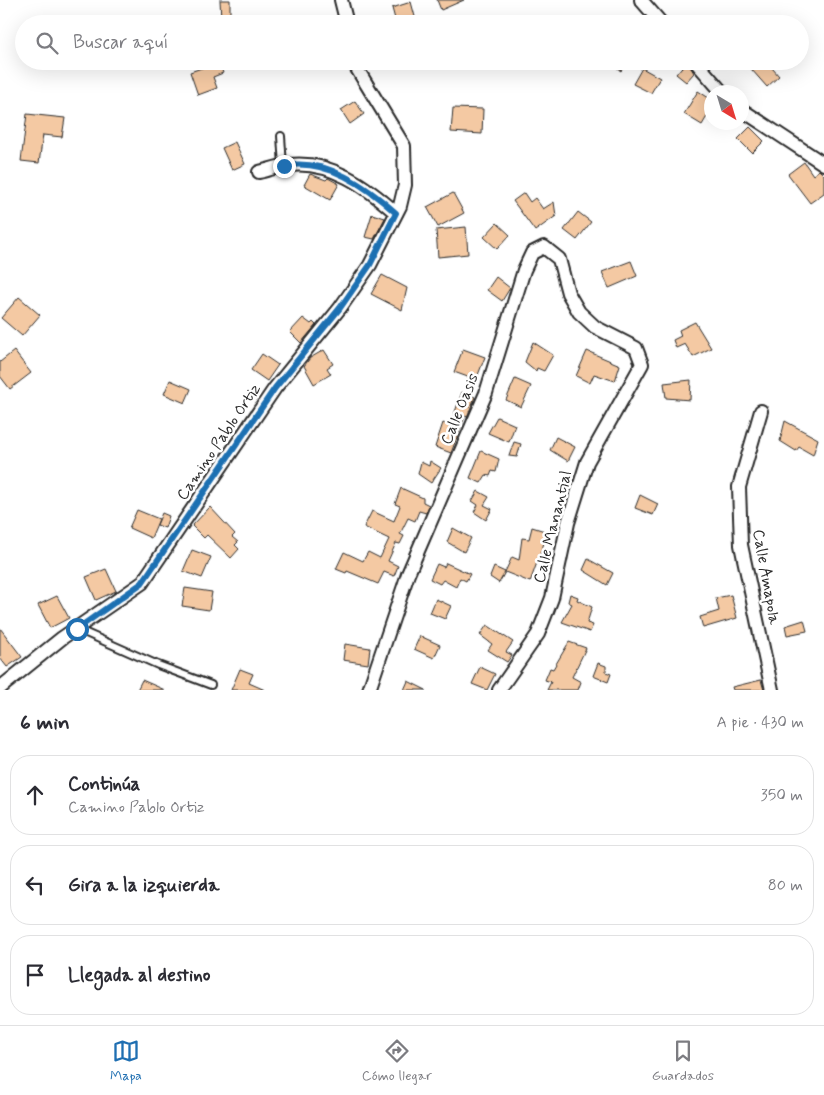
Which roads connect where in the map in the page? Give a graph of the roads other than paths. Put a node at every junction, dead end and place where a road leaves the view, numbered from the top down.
1 (341, 0) edge
2 (641, 0) edge
3 (344, 15) edge
4 (654, 15) edge
5 (358, 70) edge
6 (703, 70) edge
7 (716, 85) edge
8 (749, 115) edge
9 (280, 136) dead end
10 (824, 164) edge
11 (284, 166) junction
12 (258, 172) dead end
13 (396, 213) junction
14 (605, 332) joint
15 (761, 411) dead end
16 (77, 629) junction
17 (211, 685) dead end
18 (0, 688) edge
19 (369, 690) edge
20 (499, 690) edge
21 (772, 690) edge

1 - 3 street
2 - 4 street
5 - 13 street, Camino Pablo Ortiz
6 - 7 street
8 - 10 street
9 - 11 lane
11 - 12 street
11 - 13 street
13 - 16 street, Camino Pablo Ortiz
14 - 19 street, Calle Oasis
14 - 20 street, Calle Manantial
15 - 21 street, Calle Amapola
16 - 17 lane
16 - 18 street, Camino Pablo Ortiz

